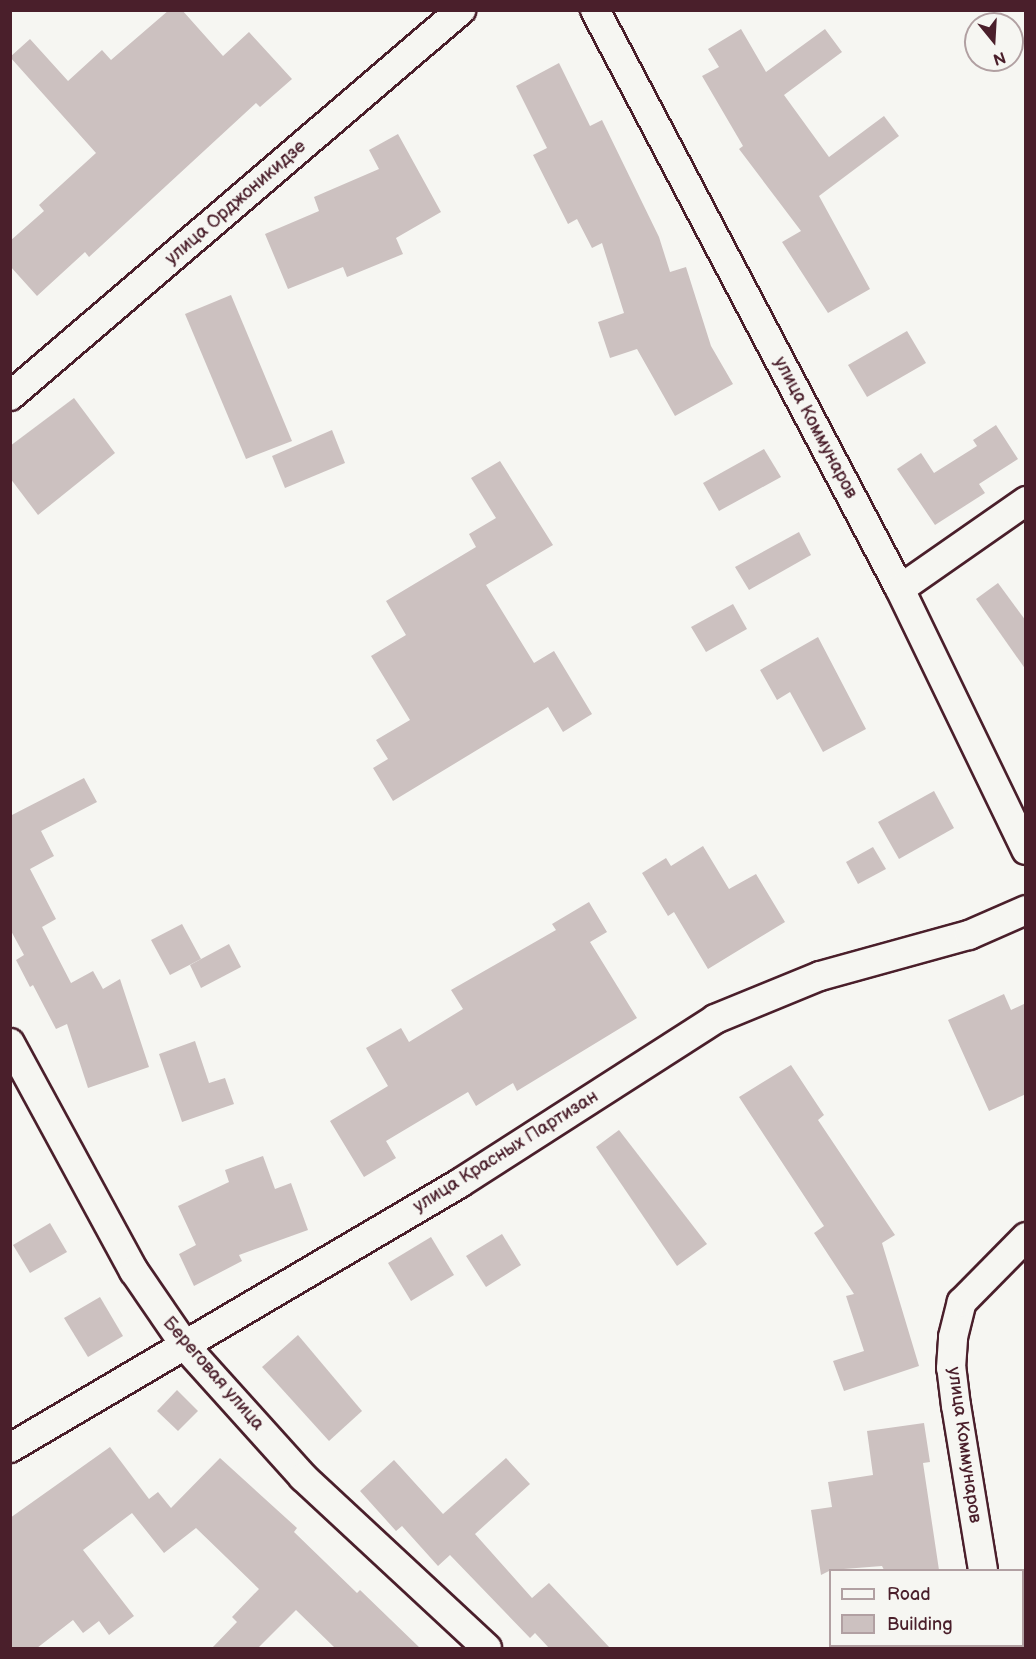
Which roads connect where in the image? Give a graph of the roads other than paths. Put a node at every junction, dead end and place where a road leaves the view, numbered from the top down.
1 (461, 10) edge
2 (595, 10) edge
3 (10, 396) edge
4 (1026, 501) edge
5 (900, 589) junction
6 (1026, 850) edge
7 (1026, 910) edge
8 (10, 1043) edge
9 (1026, 1237) edge
10 (186, 1347) junction
11 (10, 1448) edge
12 (983, 1569) edge
13 (487, 1648) edge

1 - 3 street, улица Орджоникидзе
2 - 5 street, улица Коммунаров
4 - 5 street
5 - 6 street, улица Коммунаров
7 - 10 street, улица Красных Партизан
8 - 10 street, Береговая улица
9 - 12 street, улица Коммунаров
10 - 11 street, улица Красных Партизан
10 - 13 street, Береговая улица

